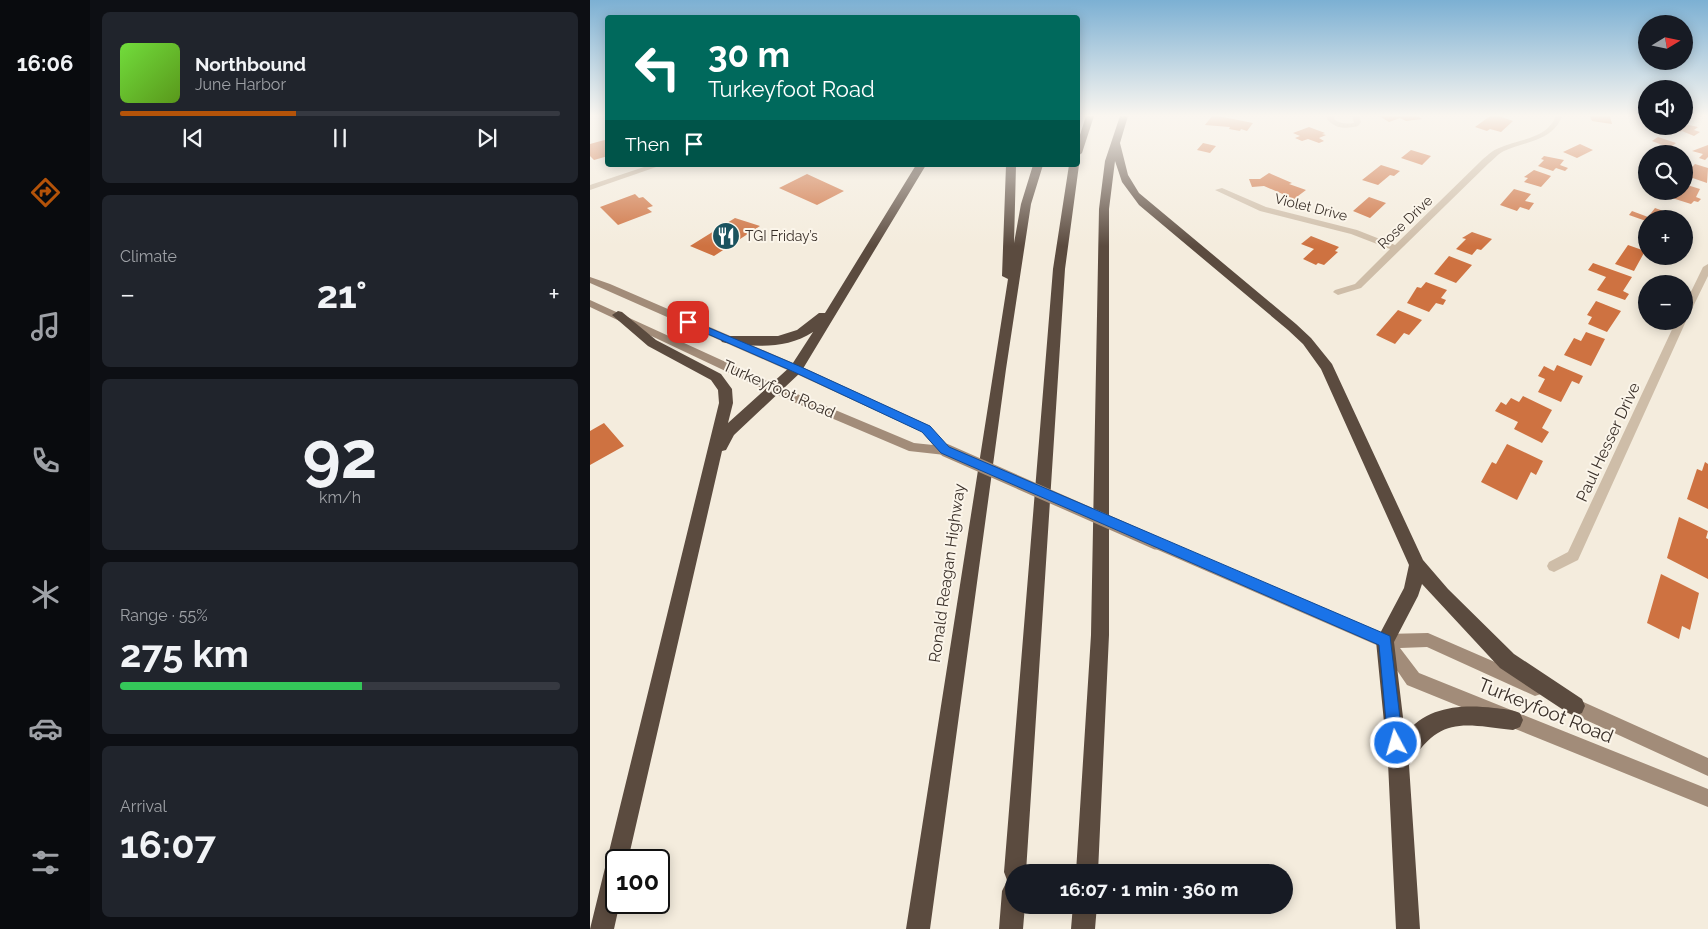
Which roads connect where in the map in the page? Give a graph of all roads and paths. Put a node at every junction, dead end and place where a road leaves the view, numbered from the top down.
1 (1110, 159) edge
2 (1119, 159) edge
3 (1488, 159) edge
4 (652, 167) edge
5 (920, 167) edge
6 (1011, 167) edge
7 (1037, 167) edge
8 (1074, 167) edge
9 (590, 188) edge
10 (1219, 190) dead end
11 (1397, 249) junction
12 (1708, 267) edge
13 (590, 280) edge
14 (1338, 292) dead end
15 (1693, 297) edge
16 (837, 300) junction
17 (590, 303) edge
18 (618, 315) junction
19 (1006, 330) junction
20 (1677, 330) edge
21 (726, 339) junction
22 (796, 369) junction
23 (774, 389) junction
24 (945, 450) junction
25 (712, 463) junction
26 (1417, 565) junction
27 (1554, 566) dead end
28 (1385, 641) junction
29 (1575, 706) junction
30 (1513, 720) junction
31 (1398, 763) junction
32 (1708, 767) edge
33 (1708, 798) edge
34 (621, 849) edge
35 (1016, 864) edge
36 (1087, 864) edge
37 (605, 914) edge
38 (1012, 914) edge
39 (1084, 914) edge
40 (602, 929) edge
41 (918, 929) edge
42 (1011, 929) edge
43 (1083, 929) edge
44 (1408, 929) edge

1 - 36 highway
2 - 26 highway
3 - 11 street, Rose Drive
4 - 9 street
5 - 16 highway
6 - 19 highway
7 - 19 highway, Ronald Reagan Highway
8 - 35 highway
10 - 11 street, Violet Drive
11 - 14 street, Rose Drive
12 - 15 street
13 - 21 main road, Turkeyfoot Road
16 - 21 highway
16 - 22 highway
17 - 18 main road, Turkeyfoot Road
18 - 23 main road, Turkeyfoot Road
18 - 25 highway
19 - 41 highway, Ronald Reagan Highway
20 - 27 street, Paul Hesser Drive
21 - 22 main road, Turkeyfoot Road
22 - 23 highway
22 - 24 main road, Turkeyfoot Road
23 - 24 main road, Turkeyfoot Road
23 - 25 highway
24 - 28 main road, Turkeyfoot Road, bridge
25 - 34 highway
26 - 28 highway
26 - 29 highway
28 - 29 main road, Turkeyfoot Road
28 - 30 main road, Turkeyfoot Road
28 - 31 highway
29 - 32 main road, Turkeyfoot Road
30 - 31 highway
30 - 33 main road, Turkeyfoot Road
31 - 44 highway
37 - 40 highway
38 - 42 highway
39 - 43 highway

